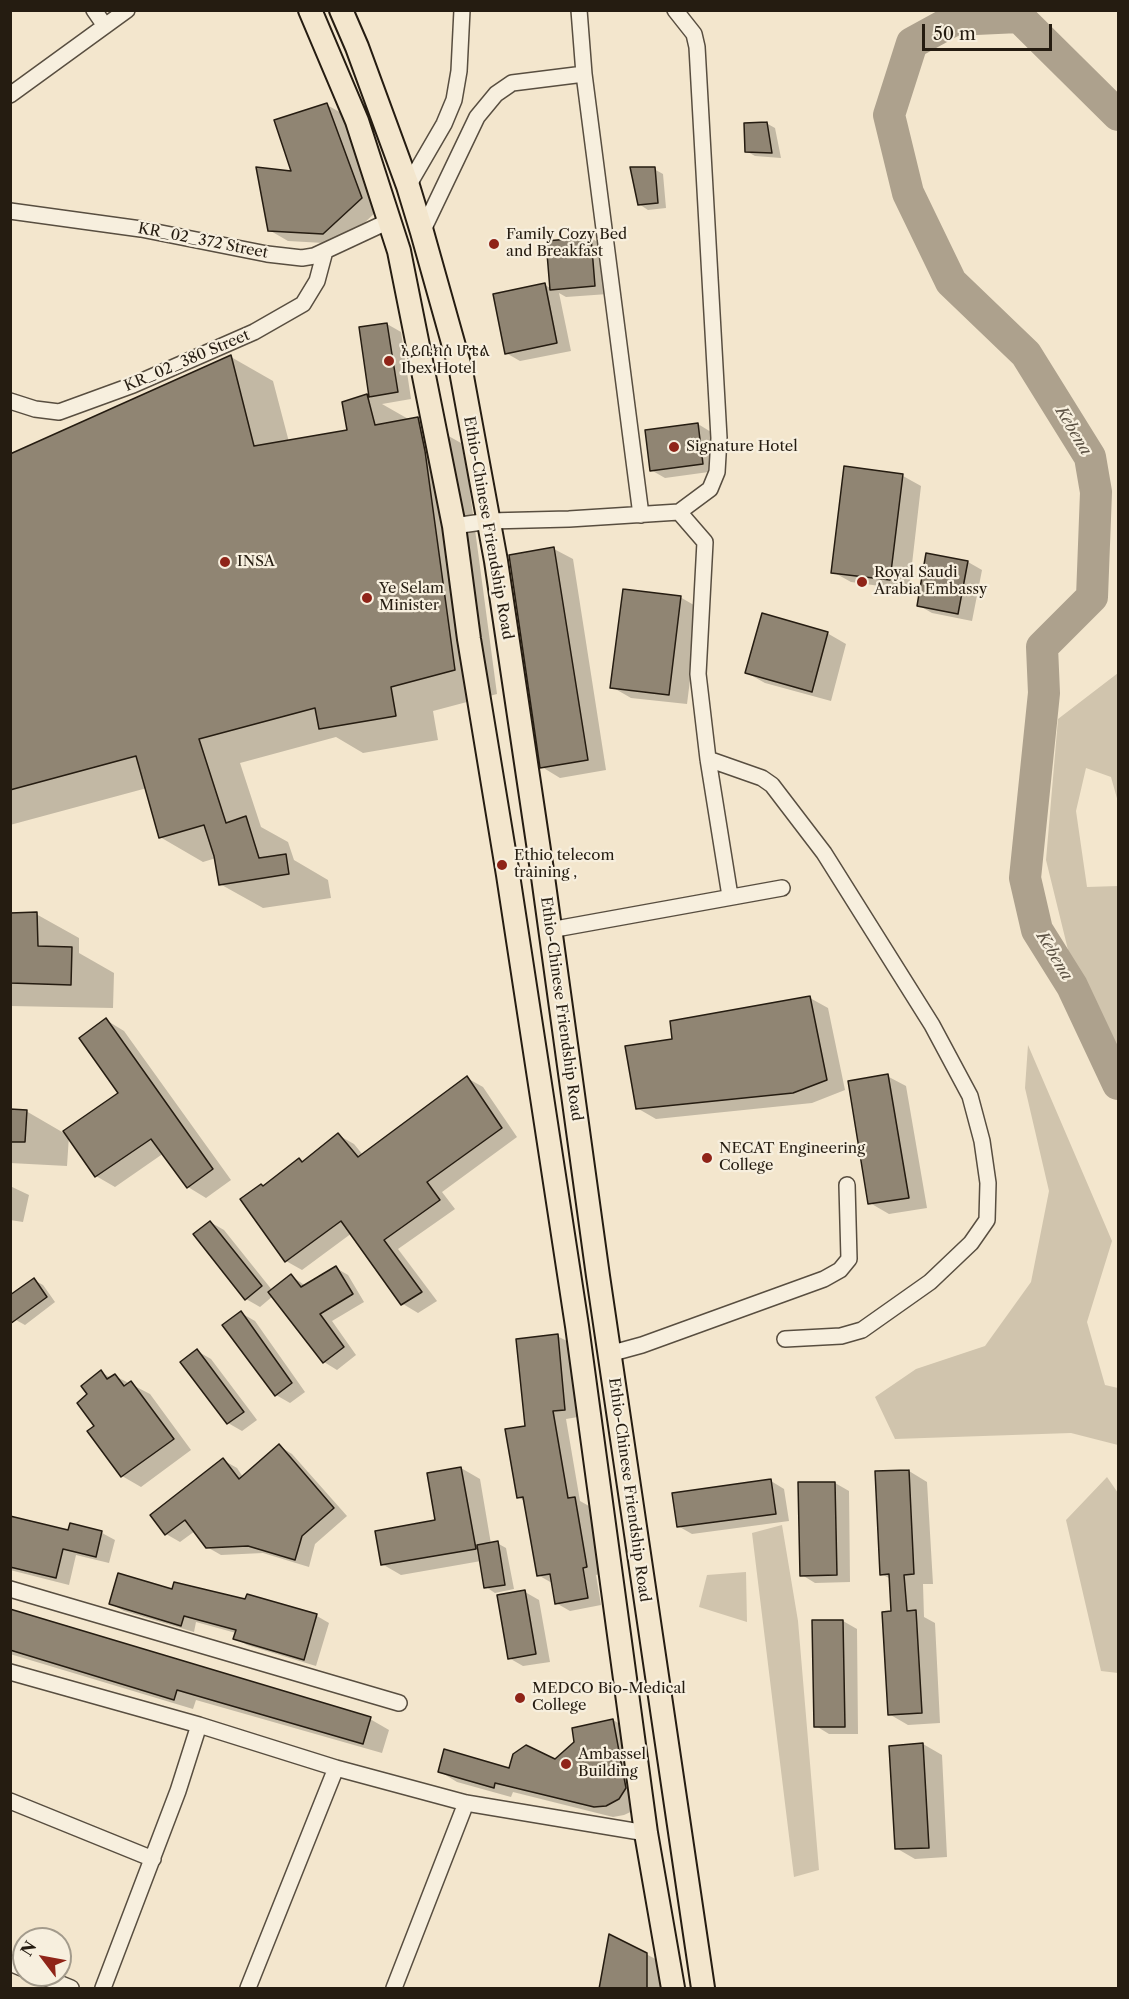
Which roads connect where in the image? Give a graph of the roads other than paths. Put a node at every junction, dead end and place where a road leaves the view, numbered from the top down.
1 (94, 10) edge
2 (127, 10) edge
3 (310, 10) edge
4 (341, 10) edge
5 (462, 10) edge
6 (579, 10) edge
7 (675, 10) edge
8 (105, 26) junction
9 (584, 74) junction
10 (10, 95) edge
11 (408, 186) junction
12 (10, 211) edge
13 (389, 221) junction
14 (422, 232) junction
15 (325, 251) junction
16 (10, 401) edge
17 (680, 512) junction
18 (641, 515) junction
19 (489, 521) junction
20 (454, 526) junction
21 (708, 759) junction
22 (782, 888) dead end
23 (730, 896) junction
24 (550, 930) junction
25 (847, 1185) dead end
26 (606, 1320) junction
27 (577, 1326) junction
28 (785, 1339) dead end
29 (609, 1354) junction
30 (10, 1589) edge
31 (10, 1672) edge
32 (399, 1703) dead end
33 (199, 1725) junction
34 (336, 1768) junction
35 (10, 1801) edge
36 (466, 1803) junction
37 (646, 1833) junction
38 (153, 1858) junction
39 (103, 1989) edge
40 (248, 1989) edge
41 (394, 1989) edge
42 (673, 1989) edge
43 (703, 1989) edge

1 - 8 street
2 - 8 street
3 - 13 main road, Ethio-Chinese Friendship Road
4 - 11 main road, Ethio-Chinese Friendship Road
5 - 11 street
6 - 9 street
7 - 17 street
8 - 10 street
9 - 14 street
9 - 18 street
11 - 14 main road, Ethio-Chinese Friendship Road
12 - 15 street, KR_02_372 Street
13 - 15 street, KR_02_372 Street
13 - 20 main road, Ethio-Chinese Friendship Road
14 - 19 main road, Ethio-Chinese Friendship Road
15 - 16 street, KR_02_380 Street
17 - 18 street
17 - 21 street
18 - 19 street
19 - 20 street
19 - 24 main road, Ethio-Chinese Friendship Road
20 - 27 main road, Ethio-Chinese Friendship Road
21 - 23 street
21 - 28 street
22 - 23 street
23 - 24 street
24 - 26 main road, Ethio-Chinese Friendship Road
25 - 29 street
26 - 27 main road
26 - 29 main road, Ethio-Chinese Friendship Road
27 - 37 main road, Ethio-Chinese Friendship Road
29 - 43 main road, Ethio-Chinese Friendship Road
30 - 32 street
31 - 33 street
33 - 34 street
33 - 38 street
34 - 36 street
34 - 40 street
35 - 38 street
36 - 37 street
36 - 41 street
37 - 42 main road, Ethio-Chinese Friendship Road
38 - 39 street

